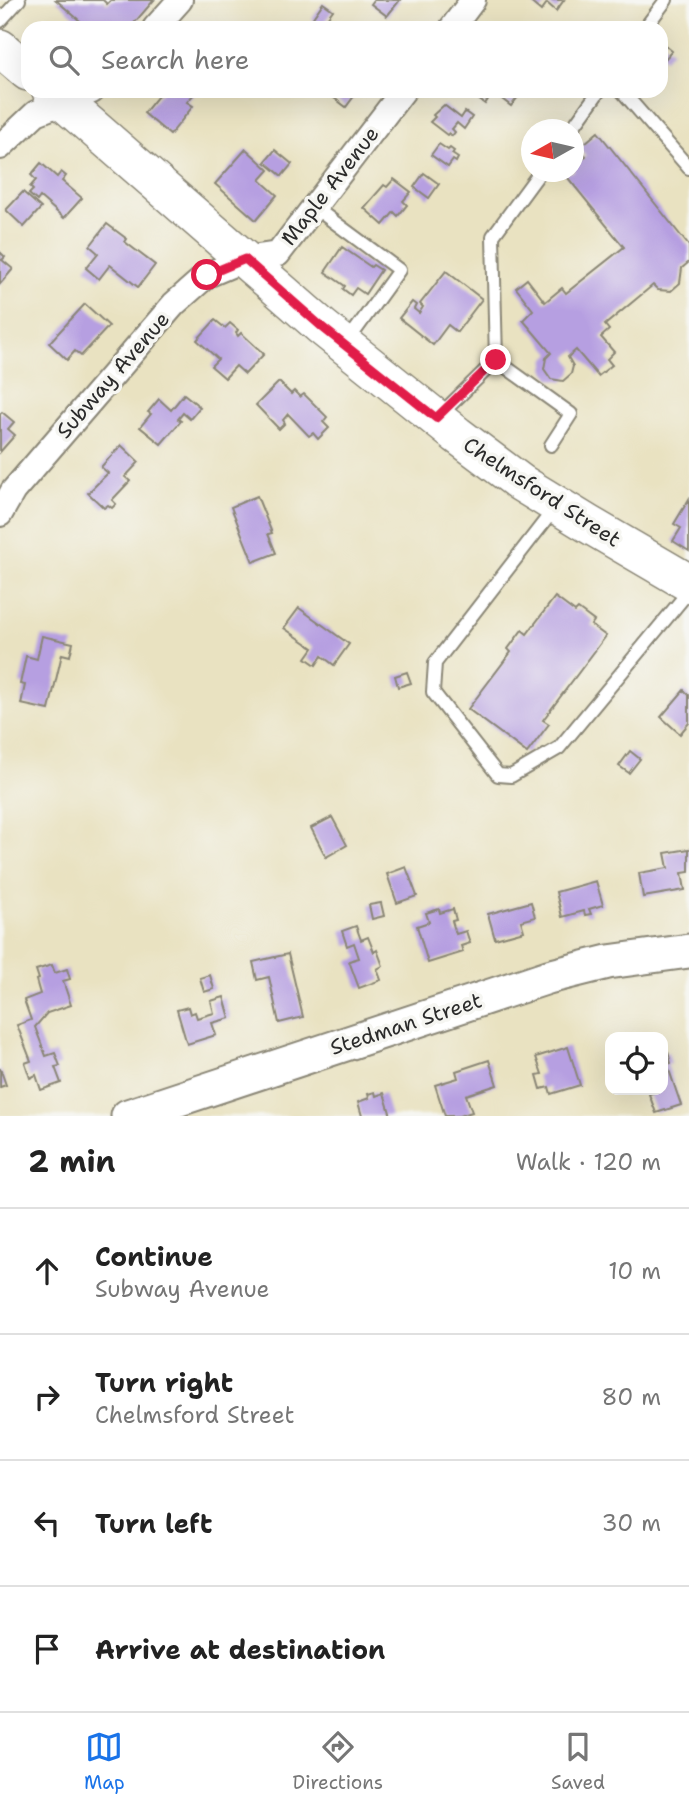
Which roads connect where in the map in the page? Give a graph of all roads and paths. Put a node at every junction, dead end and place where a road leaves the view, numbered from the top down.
1 (19, 0) edge
2 (180, 0) edge
3 (473, 0) edge
4 (666, 0) edge
5 (0, 21) edge
6 (161, 21) edge
7 (457, 21) edge
8 (650, 21) edge
9 (0, 48) edge
10 (21, 66) edge
11 (64, 98) edge
12 (72, 98) edge
13 (398, 98) edge
14 (594, 98) edge
15 (628, 98) edge
16 (579, 119) edge
17 (0, 147) edge
18 (689, 168) edge
19 (533, 182) edge
20 (314, 207) junction
21 (245, 259) junction
22 (345, 345) junction
23 (496, 360) junction
24 (436, 418) junction
25 (551, 444) dead end
26 (558, 505) junction
27 (0, 514) edge
28 (689, 583) edge
29 (689, 591) edge
30 (689, 951) edge
31 (128, 1116) edge

1 - 5 lane
2 - 6 street
3 - 7 street
4 - 8 lane
9 - 10 main road
11 - 17 street
12 - 21 main road, Chelmsford Street
13 - 20 street, Maple Avenue
14 - 16 lane
15 - 18 lane
19 - 23 lane
20 - 21 street, Maple Avenue
20 - 22 lane
21 - 22 main road, Chelmsford Street
21 - 27 street, Subway Avenue
22 - 24 main road, Chelmsford Street
23 - 24 lane
23 - 25 lane
24 - 26 main road, Chelmsford Street
26 - 28 main road, Chelmsford Street
26 - 29 lane
30 - 31 main road, Stedman Street

